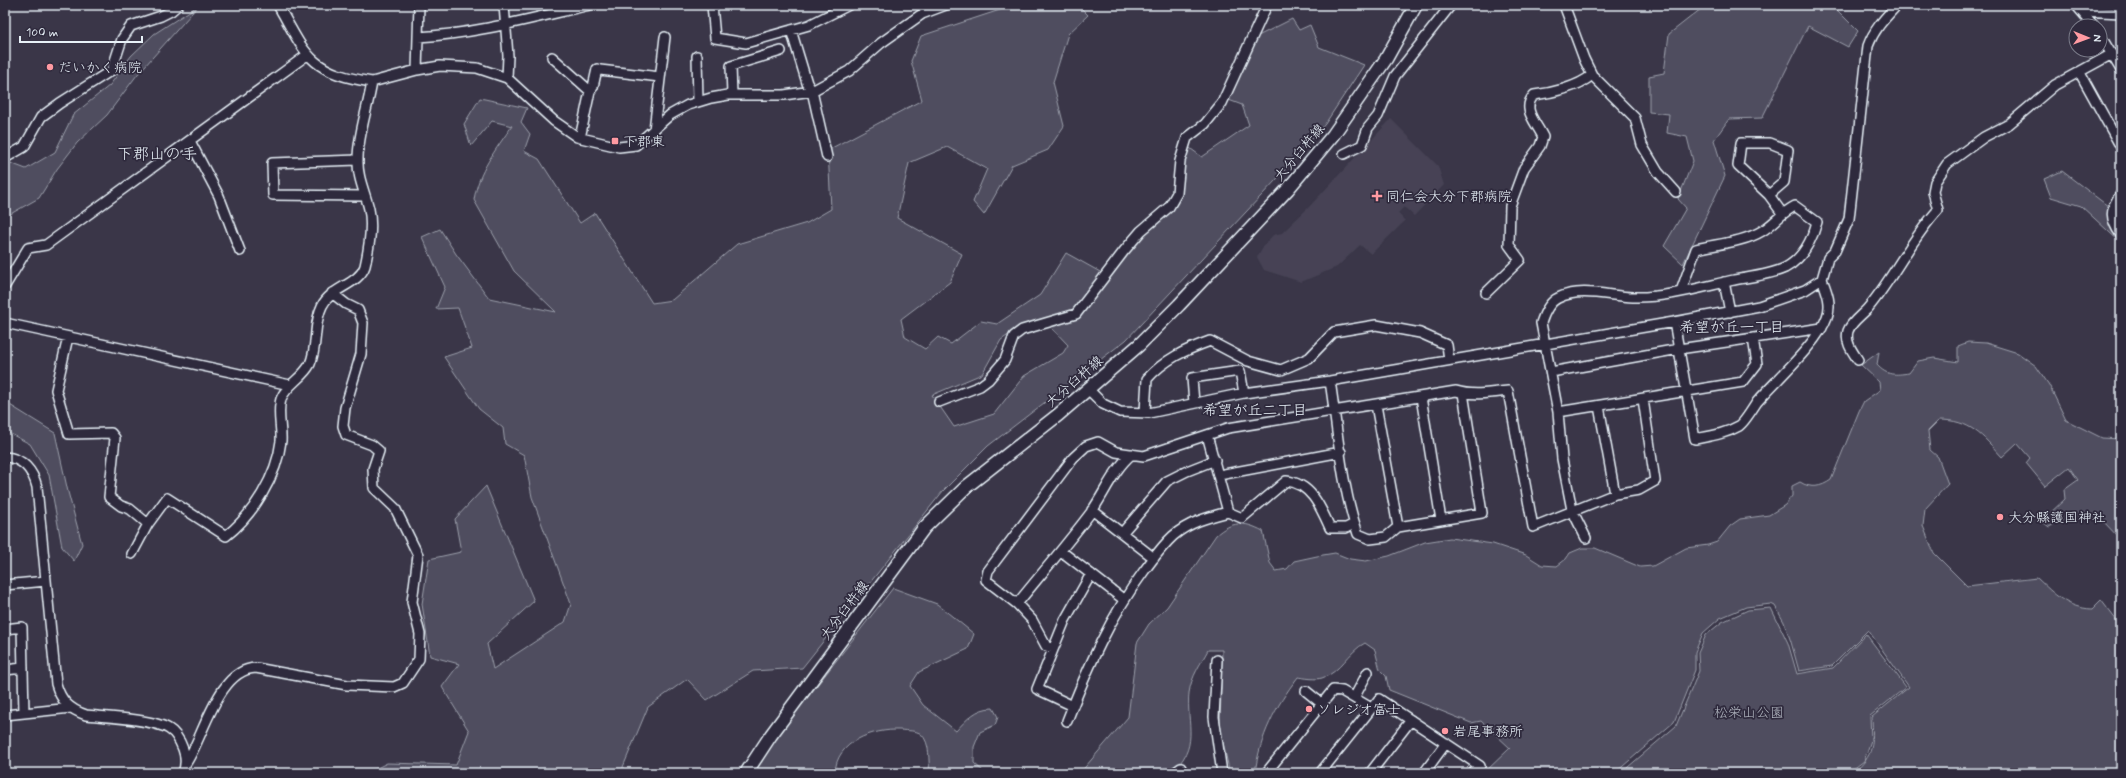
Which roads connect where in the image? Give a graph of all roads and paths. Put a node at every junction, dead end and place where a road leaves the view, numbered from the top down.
1 (178, 5) edge
2 (278, 5) edge
3 (419, 5) edge
4 (504, 5) edge
5 (590, 5) edge
6 (712, 5) edge
7 (850, 5) edge
8 (946, 5) edge
9 (1267, 5) edge
10 (1416, 5) edge
11 (1451, 5) edge
12 (1564, 5) edge
13 (1897, 5) edge
14 (2079, 8) edge
15 (921, 9) edge
16 (2121, 13) edge
17 (2087, 18) edge
18 (506, 25) junction
19 (791, 30) junction
20 (418, 37) junction
21 (665, 37) dead end
22 (2108, 48) edge
23 (781, 51) dead end
24 (2112, 54) junction
25 (308, 55) junction
26 (697, 56) dead end
27 (552, 57) dead end
28 (417, 70) junction
29 (2121, 70) edge
30 (2080, 73) junction
31 (1592, 75) junction
32 (660, 77) junction
33 (507, 78) junction
34 (372, 82) junction
35 (590, 91) junction
36 (812, 91) junction
37 (732, 95) junction
38 (698, 102) junction
39 (654, 130) junction
40 (580, 138) junction
41 (190, 141) junction
42 (2121, 147) edge
43 (1344, 154) dead end
44 (827, 156) dead end
45 (5, 158) edge
46 (358, 160) junction
47 (1676, 192) dead end
48 (2121, 194) edge
49 (1769, 195) junction
50 (364, 196) junction
51 (1782, 213) junction
52 (2121, 235) edge
53 (240, 251) dead end
54 (1822, 279) junction
55 (1724, 282) junction
56 (5, 286) edge
57 (1681, 291) junction
58 (332, 293) junction
59 (1486, 293) dead end
60 (1730, 312) junction
61 (1674, 322) junction
62 (5, 323) edge
63 (1822, 328) junction
64 (68, 337) junction
65 (1753, 338) junction
66 (1543, 343) junction
67 (1679, 349) junction
68 (1449, 360) junction
69 (1858, 360) dead end
70 (1551, 372) junction
71 (1330, 381) junction
72 (290, 385) junction
73 (1088, 388) junction
74 (1687, 390) junction
75 (1244, 393) junction
76 (1463, 393) junction
77 (1421, 397) junction
78 (1643, 399) junction
79 (939, 402) dead end
80 (1194, 403) junction
81 (1376, 405) junction
82 (1599, 406) junction
83 (1145, 412) junction
84 (1335, 412) junction
85 (1558, 412) junction
86 (1207, 435) junction
87 (1341, 452) junction
88 (1132, 454) junction
89 (5, 457) edge
90 (1215, 460) junction
91 (1219, 475) junction
92 (1615, 494) junction
93 (1092, 510) junction
94 (1572, 510) junction
95 (1228, 512) junction
96 (1441, 520) junction
97 (148, 524) junction
98 (1354, 524) junction
99 (1398, 527) junction
100 (1122, 533) junction
101 (1586, 538) dead end
102 (1061, 551) junction
103 (132, 554) dead end
104 (1154, 558) junction
105 (1091, 574) junction
106 (46, 581) junction
107 (5, 585) edge
108 (1123, 599) junction
109 (1017, 604) junction
110 (5, 629) edge
111 (1053, 648) junction
112 (1217, 660) dead end
113 (23, 668) junction
114 (5, 670) edge
115 (1368, 672) dead end
116 (1306, 691) dead end
117 (1354, 698) junction
118 (1322, 704) junction
119 (1073, 706) junction
120 (71, 708) junction
121 (1371, 708) junction
122 (24, 713) junction
123 (5, 715) edge
124 (1411, 720) junction
125 (1067, 721) dead end
126 (1446, 743) junction
127 (186, 763) junction
128 (182, 773) edge
129 (746, 773) edge
130 (1174, 773) edge
131 (1181, 773) edge
132 (1222, 773) edge
133 (1266, 773) edge
134 (1320, 773) edge
135 (1370, 773) edge
136 (1424, 773) edge
137 (1472, 773) edge

1 - 45 street
2 - 25 street
3 - 20 street
4 - 18 street
5 - 18 street
6 - 19 street
7 - 19 street
8 - 15 street
9 - 79 street
10 - 73 main road, 大分臼杵線
11 - 43 street
12 - 31 street
13 - 54 street
14 - 16 street
14 - 17 street
15 - 36 street
18 - 20 street
18 - 33 street
19 - 36 street
20 - 28 street
21 - 32 street
22 - 24 street
23 - 37 street
24 - 29 street
24 - 30 street
25 - 34 street
25 - 41 street
26 - 38 street
27 - 35 street
28 - 33 street
28 - 34 street
30 - 42 street
30 - 69 street
31 - 47 street
31 - 59 street
32 - 35 street
32 - 39 street
33 - 40 street
34 - 46 street
35 - 40 street
36 - 37 street
36 - 44 street
37 - 38 street
38 - 39 street
39 - 40 street
41 - 53 street
41 - 56 street
46 - 50 street
46 - 50 street
48 - 52 street
49 - 49 street
49 - 51 street
50 - 58 street
51 - 55 street
51 - 57 street
54 - 60 street
54 - 63 street
55 - 57 street
55 - 60 street
57 - 66 street
58 - 72 street
58 - 127 street
60 - 61 street
61 - 66 street
61 - 67 street
62 - 64 street
63 - 65 street
63 - 74 street
64 - 72 street
64 - 97 street
65 - 67 street
65 - 74 street
66 - 68 street
66 - 70 street
67 - 70 street
67 - 74 street
68 - 71 street
68 - 83 street
70 - 85 street
71 - 75 street
71 - 84 street
72 - 97 street
73 - 83 street
73 - 129 main road, 大分臼杵線
74 - 78 street
75 - 80 street
75 - 80 street
76 - 77 street
76 - 94 street
76 - 96 street
77 - 81 street
77 - 96 street
78 - 82 street
78 - 92 street
80 - 83 street
81 - 84 street
81 - 99 street
82 - 85 street
82 - 92 street
84 - 86 street
84 - 87 street
85 - 94 street
86 - 88 street
86 - 90 street
87 - 91 street
87 - 98 street
88 - 93 street
88 - 109 street
89 - 106 street
90 - 91 street
90 - 100 street
91 - 95 street
92 - 94 street
93 - 100 street
93 - 102 street
94 - 101 street
95 - 98 street
95 - 104 street
96 - 99 street
97 - 103 street
98 - 99 street
100 - 104 street
102 - 105 street
102 - 109 street
104 - 108 street
105 - 108 street
105 - 111 street
106 - 107 street
106 - 120 street
108 - 119 street
109 - 111 street
110 - 113 street
111 - 119 street
112 - 132 street
113 - 114 street
113 - 122 street
115 - 117 street
116 - 118 street
117 - 118 street
117 - 121 street
118 - 133 street
119 - 125 street
120 - 122 street
120 - 127 street
121 - 124 street
121 - 134 street
122 - 123 street
124 - 126 street
124 - 135 street
126 - 136 street
126 - 137 street
127 - 128 street
130 - 131 street

